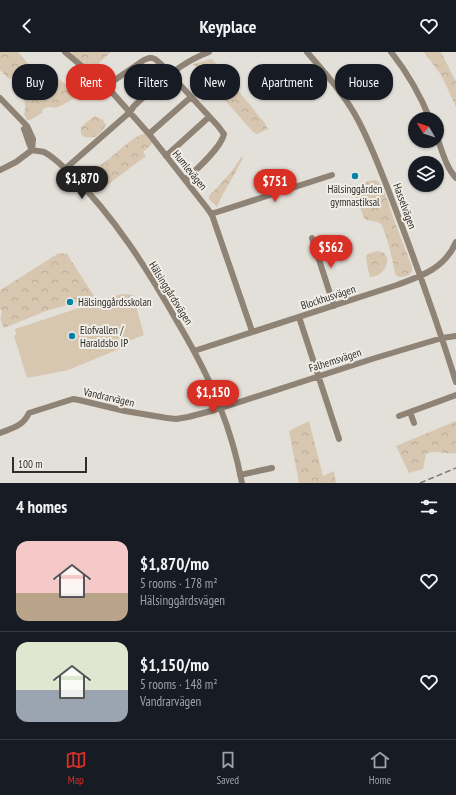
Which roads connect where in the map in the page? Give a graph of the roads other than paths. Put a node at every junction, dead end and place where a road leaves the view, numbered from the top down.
1 (65, 52) edge
2 (209, 52) edge
3 (307, 52) edge
4 (391, 52) edge
5 (79, 64) edge
6 (139, 64) edge
7 (161, 64) edge
8 (182, 66) edge
9 (182, 87) edge
10 (190, 96) edge
11 (116, 97) edge
12 (0, 98) edge
13 (190, 98) edge
14 (141, 100) edge
15 (194, 100) edge
16 (0, 104) edge
17 (130, 112) junction
18 (427, 112) edge
19 (209, 117) junction
20 (149, 134) junction
21 (441, 148) edge
22 (32, 150) junction
23 (166, 156) junction
24 (65, 169) junction
25 (0, 170) edge
26 (332, 174) dead end
27 (456, 178) edge
28 (185, 180) junction
29 (211, 214) junction
30 (312, 238) dead end
31 (456, 242) edge
32 (420, 276) junction
33 (334, 306) junction
34 (299, 317) junction
35 (252, 331) junction
36 (456, 336) edge
37 (442, 338) junction
38 (194, 350) junction
39 (319, 376) junction
40 (456, 382) edge
41 (456, 395) edge
42 (220, 407) junction
43 (410, 412) junction
44 (399, 416) dead end
45 (414, 423) dead end
46 (0, 433) edge
47 (339, 439) dead end
48 (272, 468) dead end
49 (240, 475) junction
50 (241, 483) edge

1 - 5 street, Humlevägen
2 - 8 street
3 - 32 street, Hasselvägen
4 - 18 street
6 - 7 street
9 - 10 street
11 - 17 street, Humlevägen
12 - 22 street
13 - 20 street
14 - 17 street
15 - 19 street
16 - 22 street
17 - 20 street, Humlevägen
17 - 24 street
19 - 23 street
19 - 28 street
20 - 23 street, Humlevägen
21 - 27 street
22 - 24 street, Hälsinggårdsvägen
22 - 25 street
23 - 28 street, Humlevägen
24 - 38 street, Hälsinggårdsvägen
26 - 29 street
28 - 29 street, Humlevägen
29 - 35 street, Humlevägen
30 - 33 street
31 - 32 street, Blockhusvägen
32 - 33 street, Blockhusvägen
32 - 37 street, Hasselvägen
33 - 34 street, Blockhusvägen
34 - 35 street, Blockhusvägen
34 - 39 street
35 - 38 street, Blockhusvägen
36 - 37 street, Falhemsvägen
37 - 39 street, Falhemsvägen
37 - 40 street, Hasselvägen
38 - 42 street, Hälsinggårdsvägen
39 - 42 street, Falhemsvägen
39 - 47 street
41 - 43 street
42 - 46 street, Vandrarvägen
42 - 49 street, Hälsinggårdsvägen
43 - 44 street
43 - 45 street
48 - 49 street
49 - 50 street, Hälsinggårdsvägen

